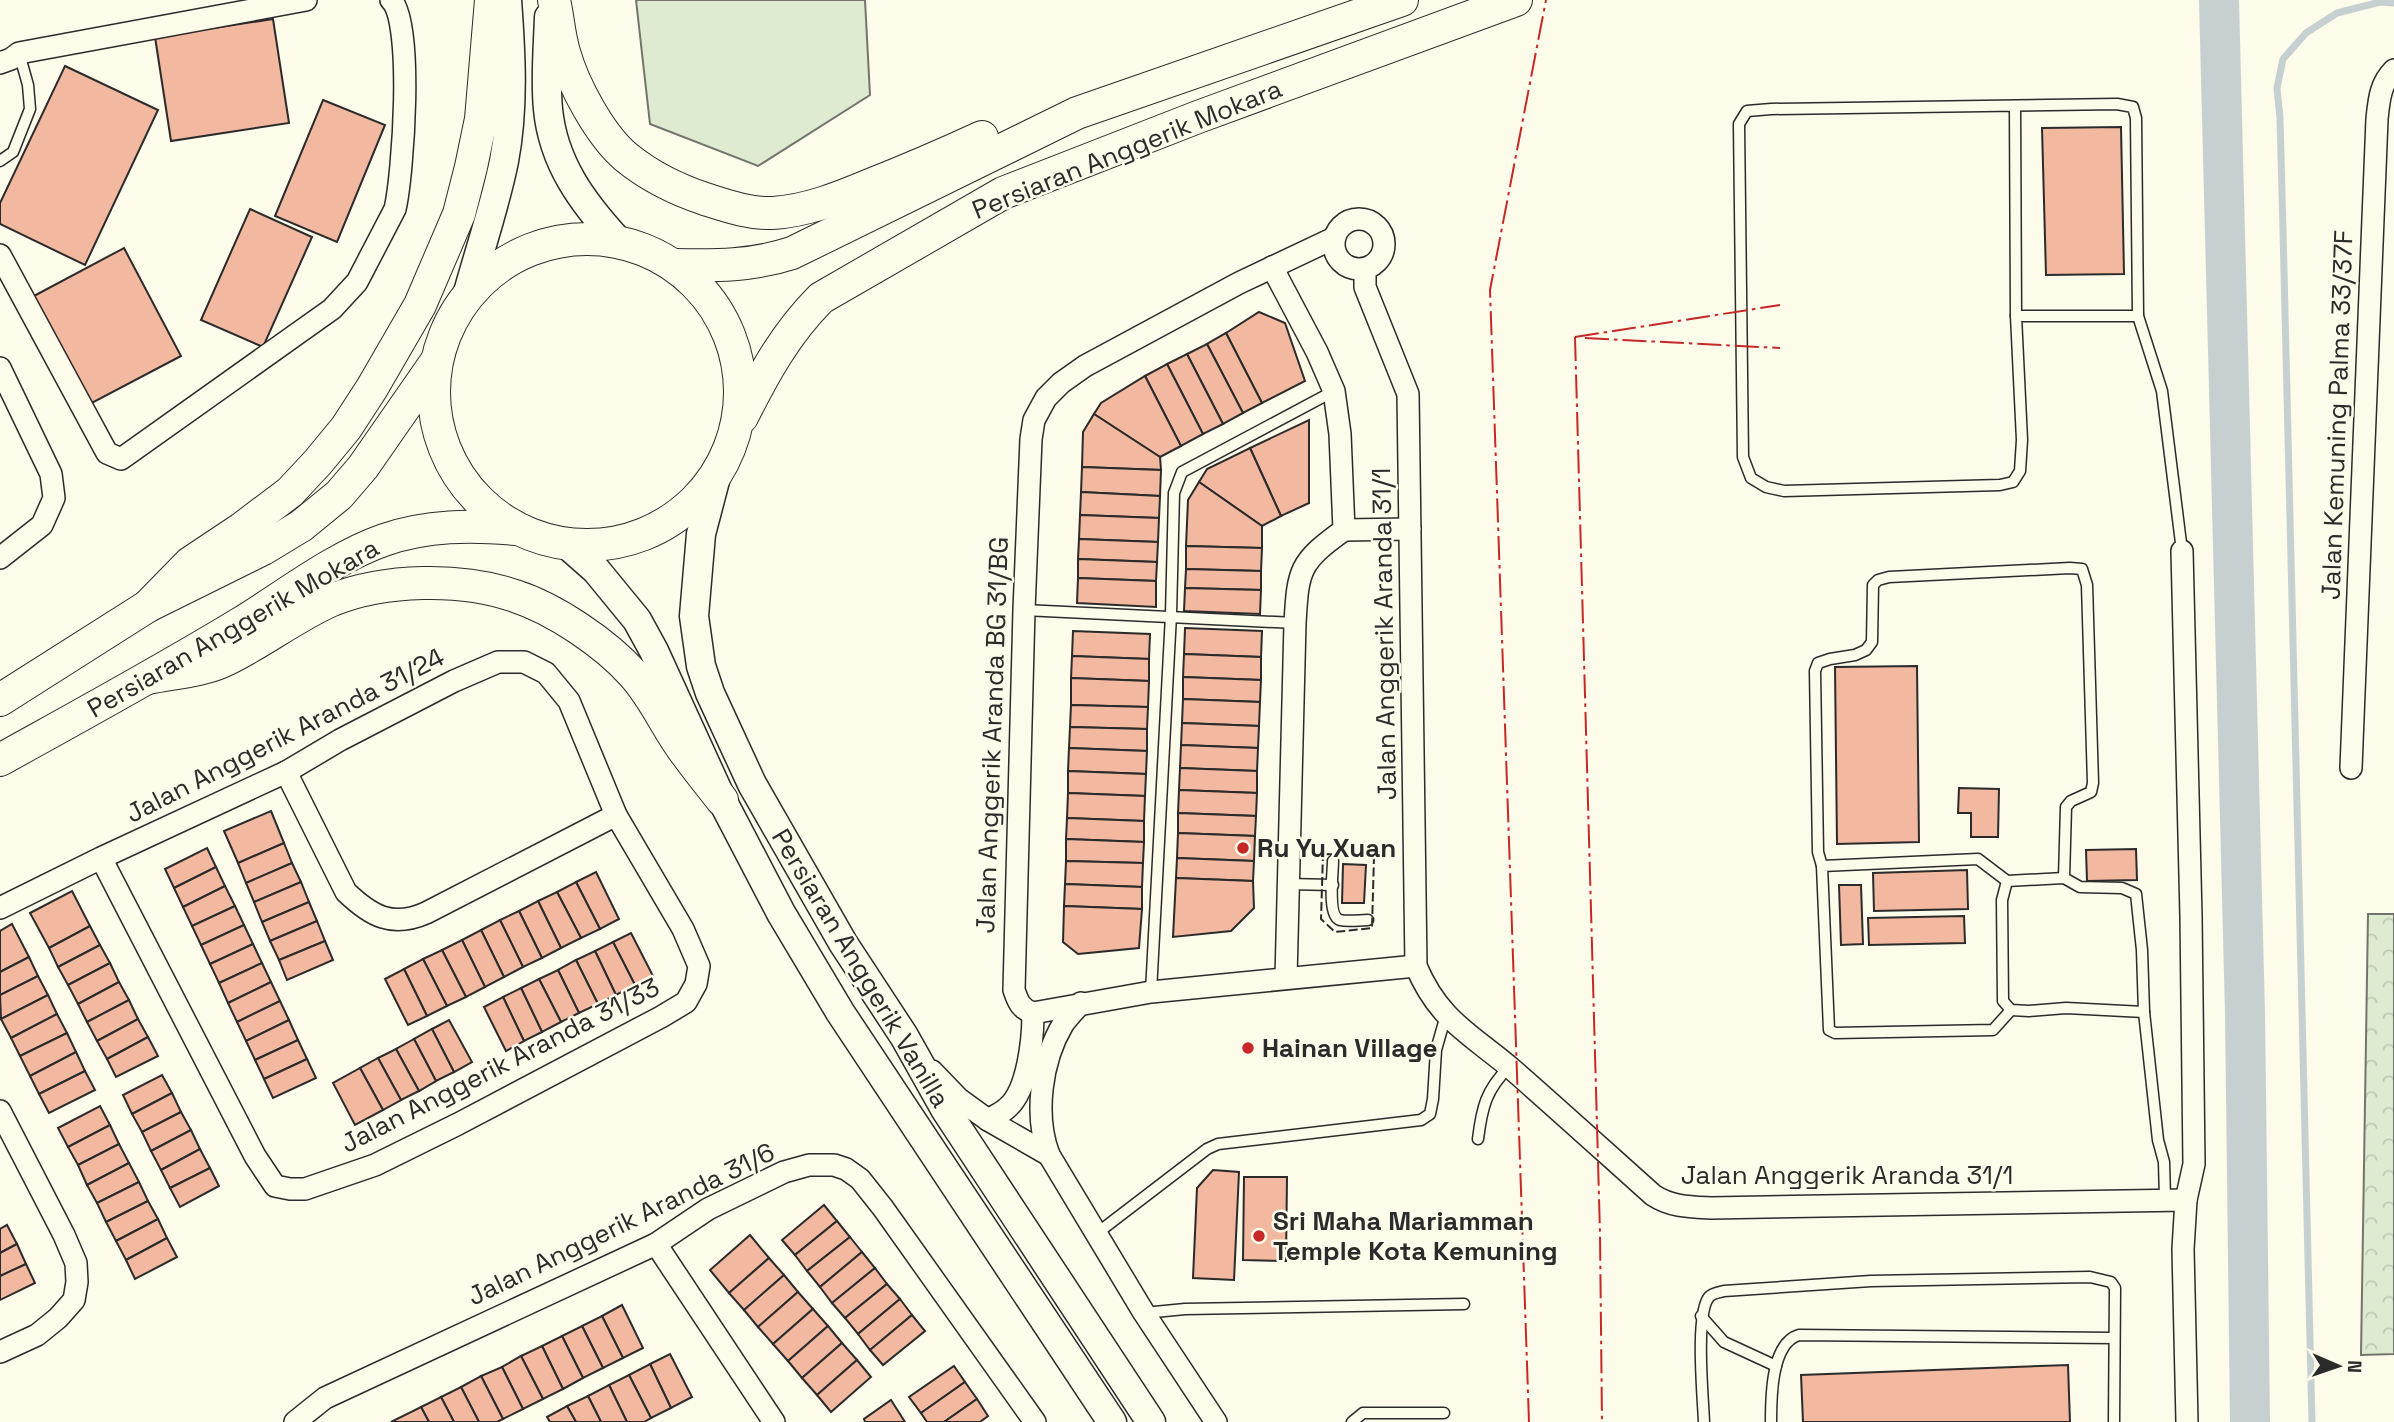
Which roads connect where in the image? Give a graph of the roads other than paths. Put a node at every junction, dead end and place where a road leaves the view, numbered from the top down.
1 (306, 0) edge
2 (391, 0) edge
3 (491, 0) edge
4 (507, 0) edge
5 (549, 0) edge
6 (554, 0) edge
7 (1402, 0) edge
8 (1516, 0) edge
9 (9, 58) edge
10 (2394, 70) edge
11 (2015, 106) junction
12 (1077, 113) junction
13 (0, 161) edge
14 (1334, 239) junction
15 (618, 241) junction
16 (0, 255) edge
17 (674, 265) junction
18 (1272, 267) junction
19 (1365, 269) junction
20 (467, 296) junction
21 (2016, 316) junction
22 (2138, 316) junction
23 (437, 361) junction
24 (0, 368) edge
25 (1334, 391) junction
26 (735, 432) junction
27 (717, 473) junction
28 (517, 529) junction
29 (1410, 529) junction
30 (1344, 530) junction
31 (570, 548) junction
32 (2182, 551) joint
33 (0, 558) edge
34 (148, 606) junction
35 (1024, 610) junction
36 (1171, 615) junction
37 (1295, 623) junction
38 (524, 662) joint
39 (148, 678) junction
40 (0, 700) edge
41 (0, 760) edge
42 (2351, 768) dead end
43 (286, 772) junction
44 (722, 800) junction
45 (616, 815) junction
46 (102, 858) junction
47 (1333, 861) dead end
48 (1822, 866) junction
49 (2064, 878) junction
50 (2007, 881) junction
51 (1287, 884) junction
52 (1333, 885) junction
53 (0, 908) edge
54 (1368, 920) dead end
55 (1416, 966) junction
56 (1286, 978) junction
57 (1151, 992) junction
58 (1081, 1003) junction
59 (2011, 1010) junction
60 (2144, 1012) junction
61 (1033, 1013) junction
62 (1446, 1015) junction
63 (904, 1035) junction
64 (1509, 1067) junction
65 (0, 1111) edge
66 (988, 1120) junction
67 (1478, 1139) dead end
68 (1049, 1155) junction
69 (2176, 1200) junction
70 (1096, 1234) junction
71 (656, 1244) junction
72 (1464, 1304) dead end
73 (1144, 1313) junction
74 (1701, 1317) junction
75 (2114, 1338) junction
76 (0, 1352) edge
77 (1776, 1366) junction
78 (1444, 1413) dead end
79 (298, 1421) edge
80 (774, 1422) edge
81 (1035, 1422) edge
82 (1112, 1422) edge
83 (1151, 1422) edge
84 (1216, 1422) edge
85 (1352, 1422) edge
86 (1704, 1422) edge
87 (1771, 1422) edge
88 (2114, 1422) edge
89 (2187, 1422) edge

1 - 9 street
2 - 16 street
3 - 34 main road
4 - 20 main road
5 - 15 main road
6 - 12 main road
7 - 12 main road, Persiaran Anggerik Mokara
8 - 26 main road, Persiaran Anggerik Mokara
9 - 13 lane
10 - 42 street, Jalan Kemuning Palma 33/37F
11 - 21 lane
11 - 21 lane
11 - 22 lane
12 - 17 main road, Persiaran Anggerik Mokara
14 - 18 street, Jalan Anggerik Aranda BG 31/BG
14 - 19 street
14 - 19 street
15 - 17 main road
15 - 20 main road
17 - 26 main road
18 - 25 street
18 - 35 street, Jalan Anggerik Aranda BG 31/BG
19 - 29 street, Jalan Anggerik Aranda 31/1
20 - 23 main road
21 - 22 lane
22 - 32 lane
23 - 28 main road
23 - 34 main road, Persiaran Anggerik Mokara
24 - 33 street
25 - 30 street
25 - 36 lane
26 - 27 main road
27 - 31 main road
27 - 63 main road, Persiaran Anggerik Vanilla
28 - 31 main road
28 - 39 main road, Persiaran Anggerik Mokara
29 - 30 street
29 - 55 street, Jalan Anggerik Aranda 31/1
30 - 37 street
31 - 44 main road, Persiaran Anggerik Vanilla
32 - 69 street
34 - 40 main road, Persiaran Anggerik Mokara
35 - 36 lane
35 - 61 street, Jalan Anggerik Aranda BG 31/BG
36 - 37 lane
36 - 57 lane
37 - 51 street
38 - 43 street, Jalan Anggerik Aranda 31/24
38 - 45 street, Jalan Anggerik Aranda 31/33
39 - 41 main road, Persiaran Anggerik Mokara
39 - 44 main road
43 - 45 street
43 - 46 street, Jalan Anggerik Aranda 31/24
44 - 82 main road, Persiaran Anggerik Vanilla
45 - 46 street, Jalan Anggerik Aranda 31/33
46 - 53 street, Jalan Anggerik Aranda 31/24
47 - 52 lane
48 - 49 lane
48 - 50 lane
48 - 59 lane
49 - 50 lane
49 - 60 lane
50 - 59 lane
51 - 52 lane
51 - 56 street
52 - 54 lane
55 - 56 street
55 - 62 street, Jalan Anggerik Aranda 31/1
56 - 57 street
57 - 58 street
58 - 61 street
58 - 68 street
59 - 60 lane
60 - 69 lane
61 - 66 street
62 - 64 street, Jalan Anggerik Aranda 31/1
62 - 70 lane
63 - 66 street
63 - 83 main road, Persiaran Anggerik Vanilla
64 - 67 lane
64 - 69 street, Jalan Anggerik Aranda 31/1
65 - 76 street
66 - 68 street
68 - 70 street
69 - 89 street
70 - 73 street
71 - 79 street, Jalan Anggerik Aranda 31/6
71 - 80 street
71 - 81 street, Jalan Anggerik Aranda 31/6
72 - 73 lane
73 - 84 street
74 - 75 lane
74 - 77 lane
74 - 86 lane
75 - 77 lane
75 - 88 lane
77 - 87 lane
78 - 85 lane

